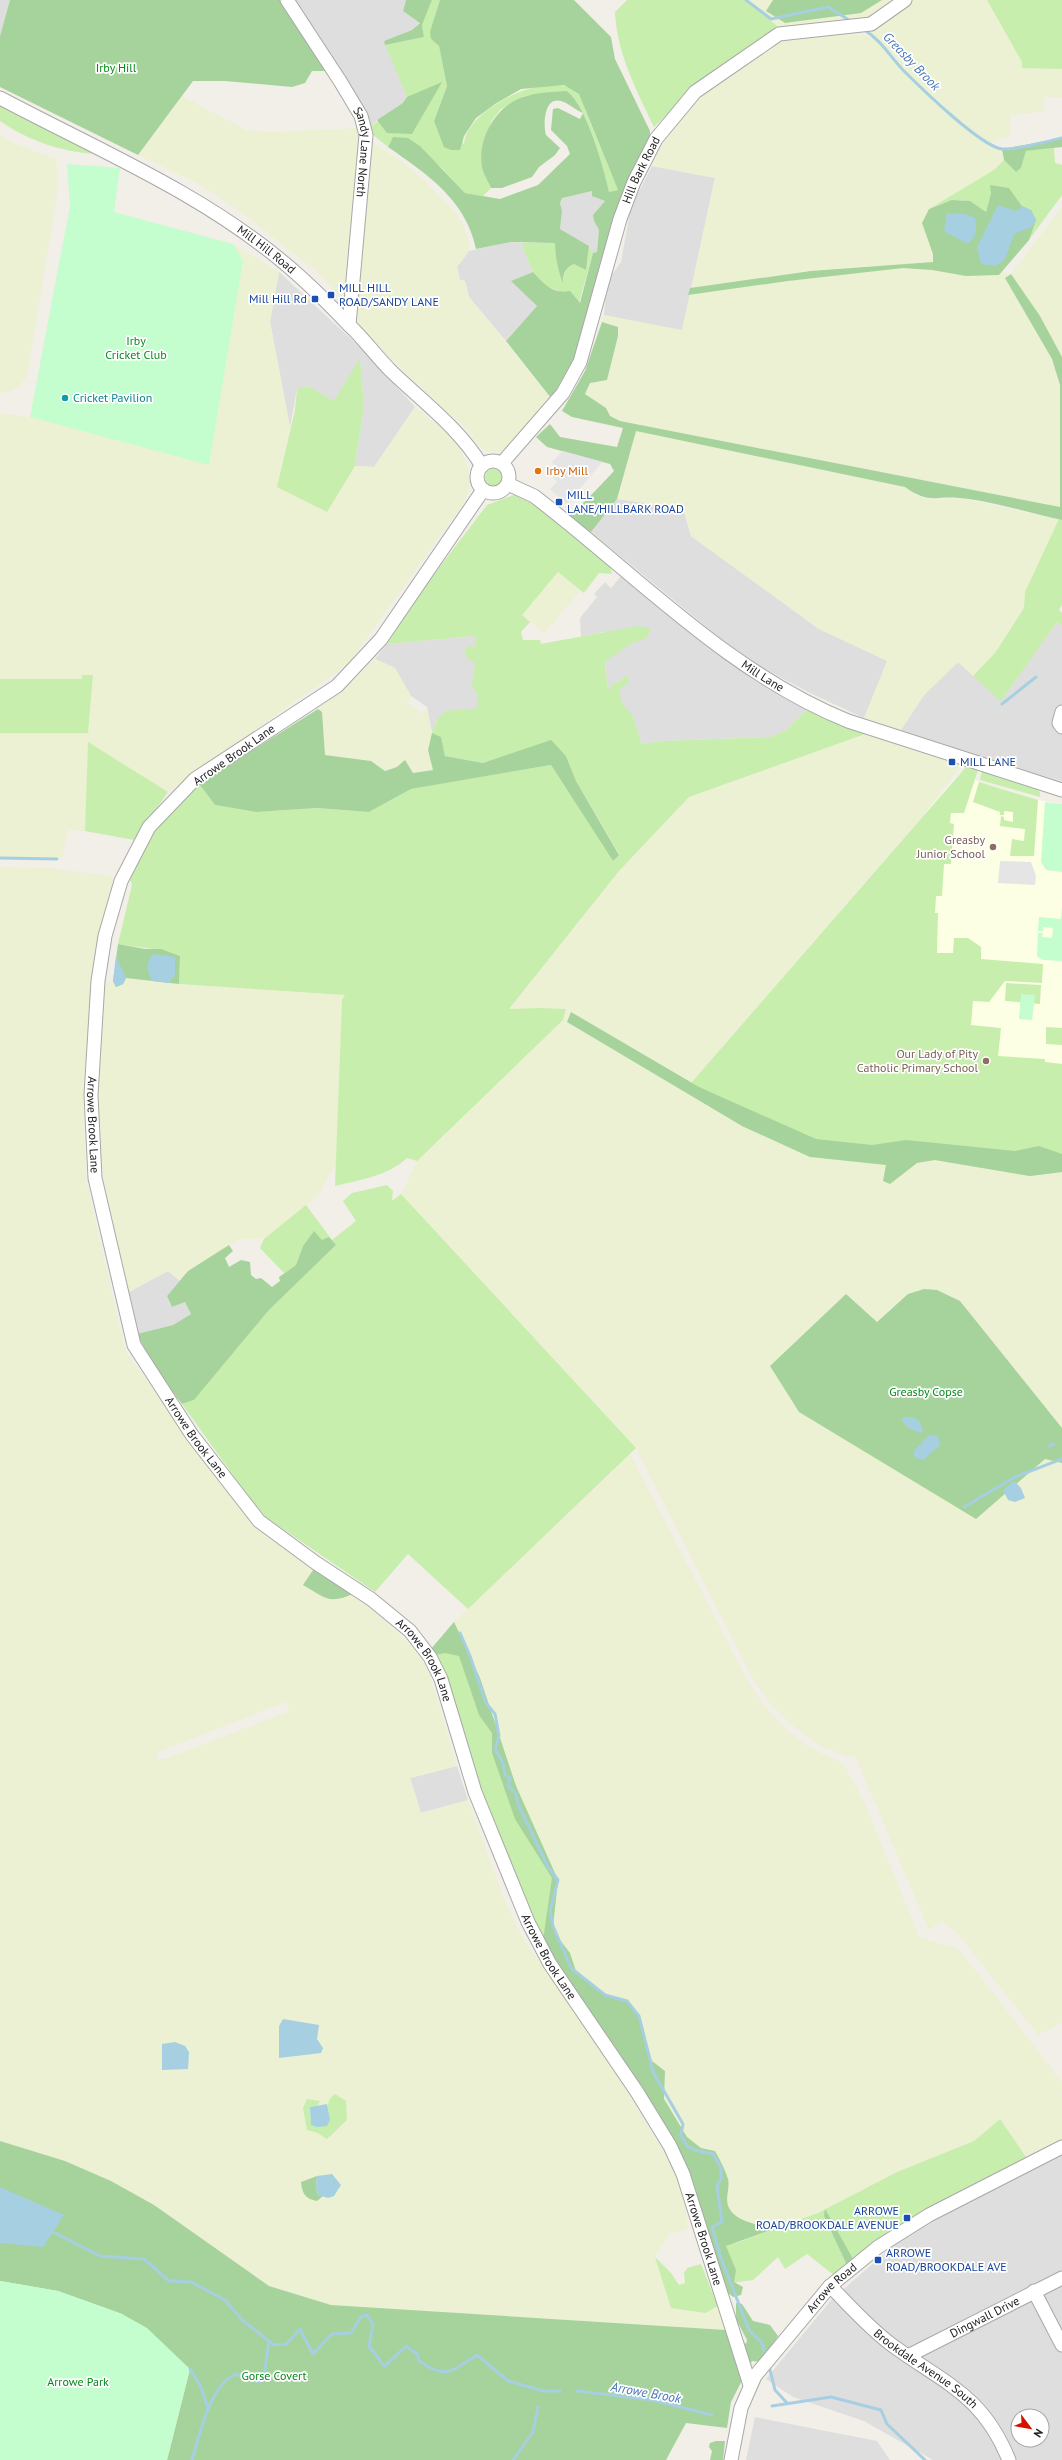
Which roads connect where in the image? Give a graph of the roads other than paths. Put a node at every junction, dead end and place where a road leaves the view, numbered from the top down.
1 (287, 0) edge
2 (905, 0) edge
3 (0, 98) edge
4 (349, 324) junction
5 (502, 463) junction
6 (482, 466) junction
7 (508, 484) junction
8 (483, 490) junction
9 (1062, 712) edge
10 (1062, 727) edge
11 (1062, 790) edge
12 (1062, 2147) edge
13 (1062, 2278) edge
14 (830, 2286) junction
15 (1034, 2291) junction
16 (1062, 2345) edge
17 (908, 2356) junction
18 (750, 2385) junction
19 (731, 2460) edge
20 (1009, 2460) edge

1 - 4 street, Sandy Lane North
2 - 5 street, Hill Bark Road
3 - 4 street, Mill Hill Road
4 - 6 street, Mill Hill Road
5 - 6 street
5 - 7 street
6 - 8 street
7 - 8 street
7 - 11 street, Mill Lane
8 - 18 street, Arrowe Brook Lane
9 - 10 street
12 - 14 street, Arrowe Road
13 - 15 street, Dingwall Drive
14 - 17 street, Brookdale Avenue South
14 - 18 street, Arrowe Road
15 - 16 street
15 - 17 street, Dingwall Drive
17 - 20 street, Brookdale Avenue South
18 - 19 street, Arrowe Road

